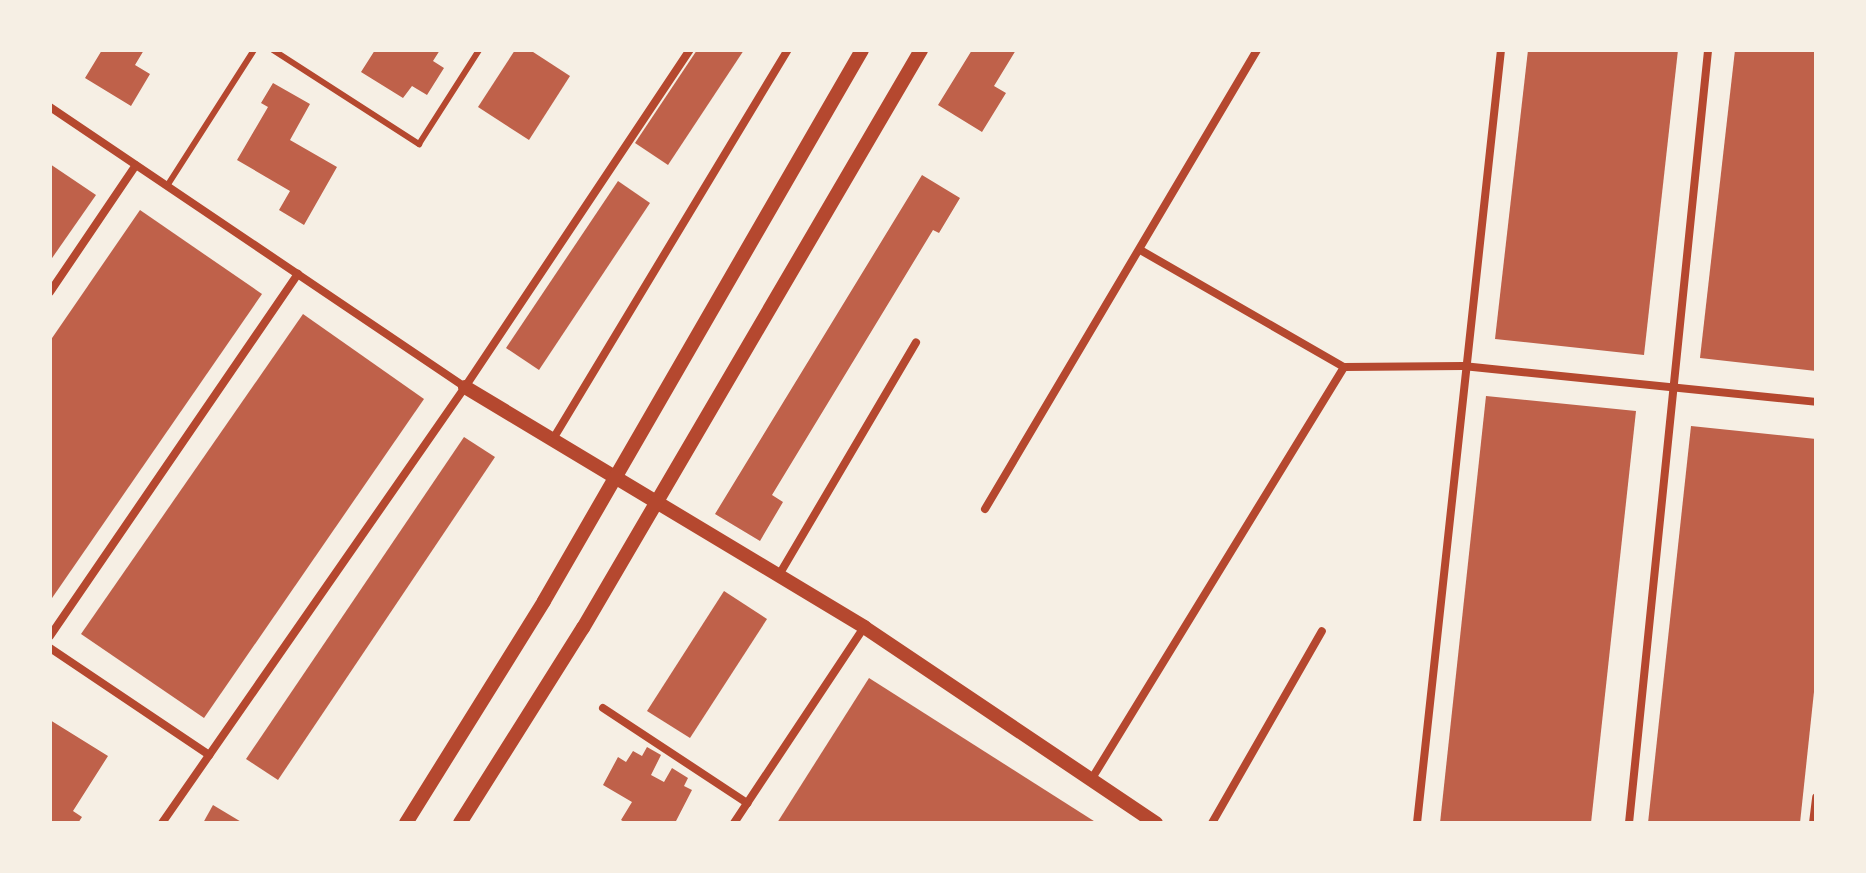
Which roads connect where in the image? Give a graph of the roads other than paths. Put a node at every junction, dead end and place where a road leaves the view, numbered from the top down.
1 (254, 50) edge
2 (273, 50) edge
3 (479, 50) edge
4 (690, 50) edge
5 (788, 50) edge
6 (862, 50) edge
7 (921, 50) edge
8 (1257, 50) edge
9 (1501, 50) edge
10 (1708, 50) edge
11 (50, 107) edge
12 (136, 165) junction
13 (167, 186) junction
14 (1142, 251) junction
15 (298, 274) junction
16 (50, 292) edge
17 (916, 342) dead end
18 (1463, 366) junction
19 (1344, 367) junction
20 (465, 387) junction
21 (1673, 387) junction
22 (1816, 402) edge
23 (553, 439) junction
24 (613, 475) junction
25 (655, 500) junction
26 (985, 509) dead end
27 (779, 575) junction
28 (864, 627) junction
29 (1322, 631) dead end
30 (50, 636) edge
31 (50, 648) edge
32 (603, 708) dead end
33 (209, 755) junction
34 (1090, 781) junction
35 (1816, 797) edge
36 (747, 803) junction
37 (736, 820) edge
38 (162, 823) edge
39 (406, 823) edge
40 (460, 823) edge
41 (747, 823) edge
42 (1156, 823) edge
43 (1212, 823) edge
44 (1417, 823) edge
45 (1629, 823) edge
46 (1813, 823) edge

1 - 13 lane
2 - 3 lane
4 - 20 street
5 - 23 street
6 - 24 street
7 - 25 street
8 - 14 street
9 - 18 street
10 - 21 street
11 - 12 street
12 - 13 street
12 - 16 street
13 - 15 street
14 - 19 street
14 - 26 street
15 - 20 street
15 - 30 street
17 - 27 street
18 - 19 street
18 - 21 street
18 - 44 street
19 - 34 street
20 - 23 street
20 - 33 street
21 - 22 street
21 - 45 street
23 - 24 street
24 - 25 street
24 - 39 street
25 - 27 street
25 - 40 street
27 - 28 street
28 - 34 street
28 - 36 street
29 - 43 street
31 - 33 street
32 - 36 street
33 - 38 street
34 - 42 street
35 - 46 street
36 - 37 street
37 - 41 street

